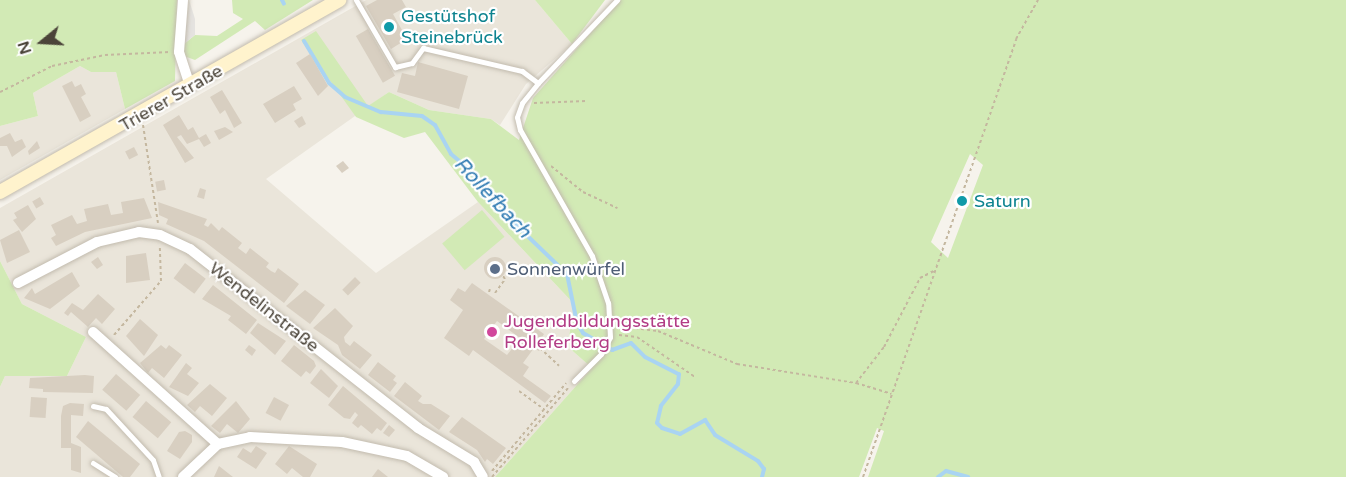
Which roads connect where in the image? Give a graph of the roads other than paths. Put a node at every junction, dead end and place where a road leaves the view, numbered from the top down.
1 (183, 0) edge
2 (340, 0) edge
3 (356, 0) edge
4 (617, 0) edge
5 (538, 83) junction
6 (190, 86) junction
7 (0, 192) edge
8 (18, 283) dead end
9 (93, 332) dead end
10 (574, 381) road end
11 (93, 406) dead end
12 (218, 444) junction
13 (93, 463) dead end
14 (486, 476) edge
15 (115, 477) edge
16 (159, 477) edge
17 (183, 477) edge
18 (443, 477) edge

1 - 6 street
2 - 6 main road, Trierer Straße
3 - 5 lane
4 - 5 lane
5 - 10 lane
6 - 7 main road, Trierer Straße
8 - 14 street, Wendelinstraße
9 - 12 street
11 - 16 lane
12 - 17 street
12 - 18 street
13 - 15 lane

